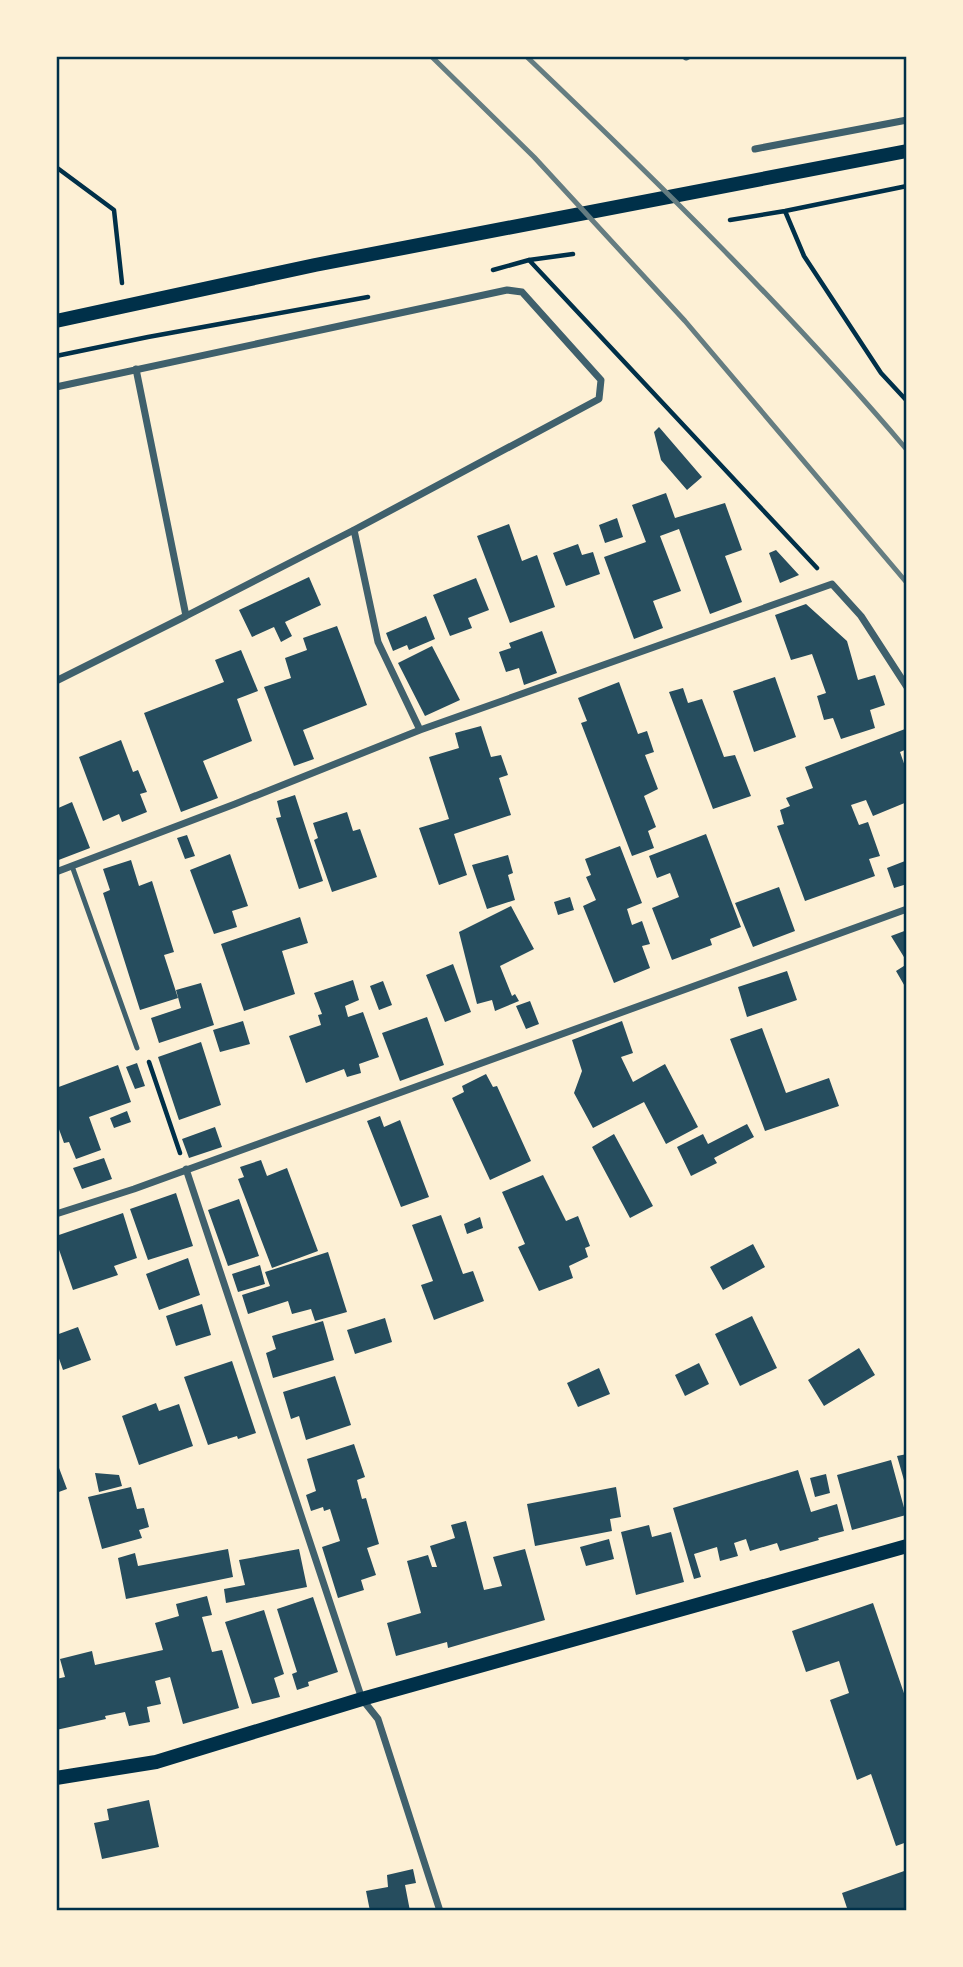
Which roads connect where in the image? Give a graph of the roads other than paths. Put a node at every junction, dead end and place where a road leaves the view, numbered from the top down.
1 (907, 120) edge
2 (755, 149) dead end
3 (907, 151) edge
4 (56, 321) edge
5 (136, 369) junction
6 (56, 387) edge
7 (354, 530) junction
8 (186, 616) junction
9 (56, 681) edge
10 (907, 687) edge
11 (420, 730) junction
12 (72, 866) junction
13 (56, 872) edge
14 (907, 909) edge
15 (137, 1048) road end
16 (186, 1169) junction
17 (56, 1214) edge
18 (907, 1546) edge
19 (362, 1699) junction
20 (56, 1778) edge
21 (440, 1911) edge

1 - 2 street
3 - 4 main road
5 - 6 street
5 - 7 street
5 - 8 street
7 - 8 street
7 - 11 street
8 - 9 street
10 - 11 street
11 - 12 street
12 - 13 street
12 - 15 lane
14 - 16 street
16 - 17 street
16 - 19 street
18 - 19 main road
19 - 20 main road
19 - 21 street

